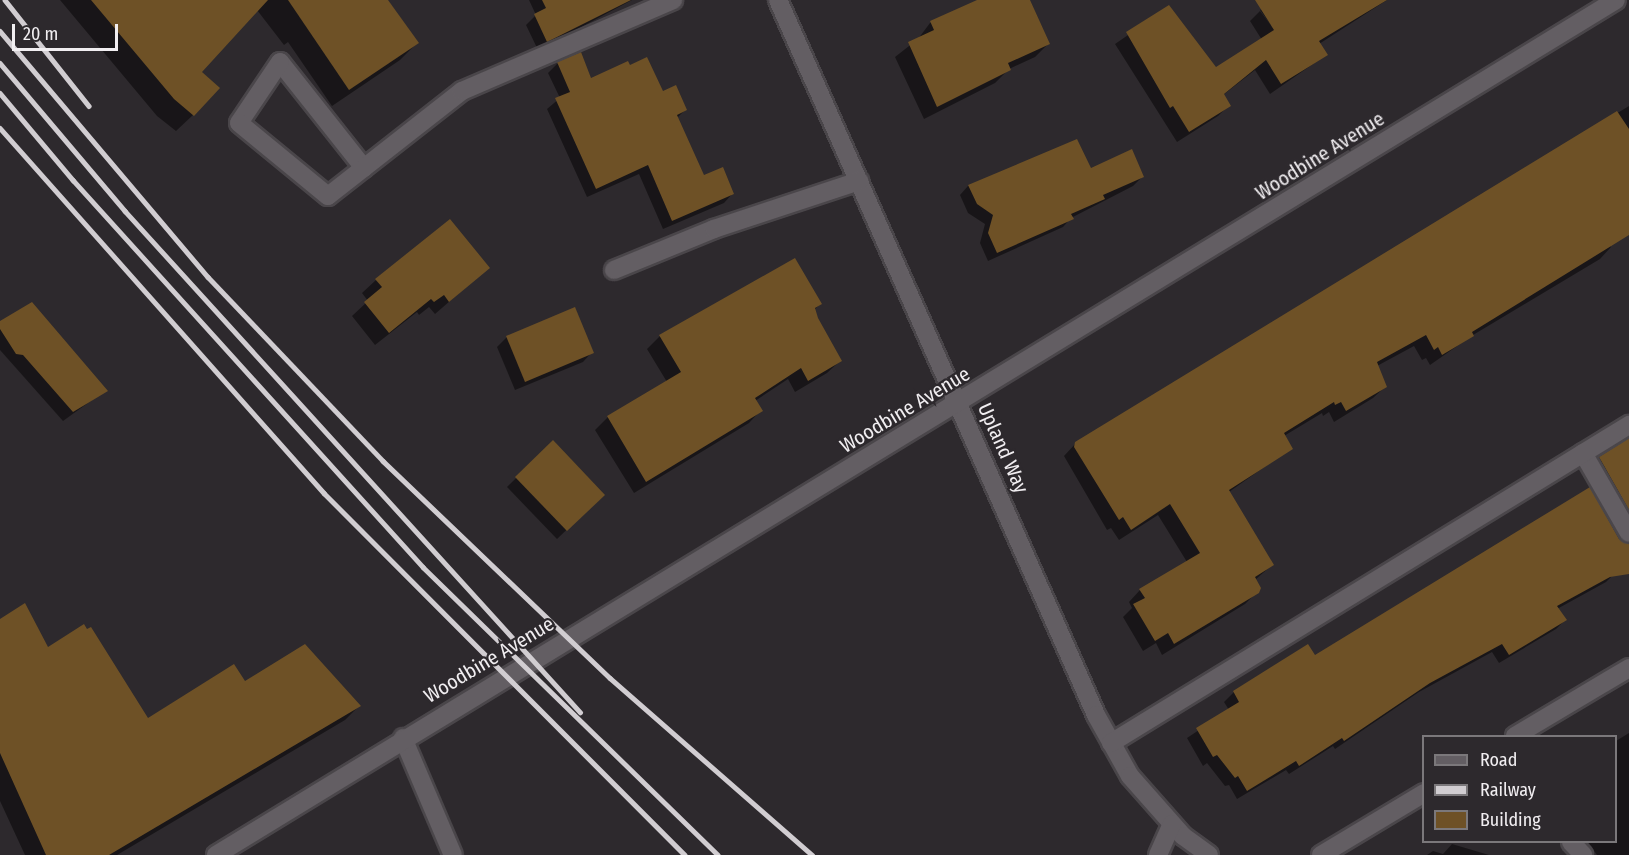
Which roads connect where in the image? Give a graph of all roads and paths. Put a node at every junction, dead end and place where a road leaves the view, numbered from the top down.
1 (673, 0) edge
2 (778, 0) edge
3 (1616, 0) edge
4 (364, 168) junction
5 (859, 181) junction
6 (614, 270) dead end
7 (959, 404) junction
8 (1629, 425) edge
9 (1583, 453) junction
10 (1629, 533) edge
11 (1629, 668) edge
12 (1517, 735) edge
13 (403, 738) junction
14 (1111, 743) junction
15 (1422, 794) edge
16 (1172, 824) junction
17 (1572, 843) edge
18 (216, 855) edge
19 (453, 855) edge
20 (1158, 855) edge
21 (1209, 855) edge
22 (1321, 855) edge
23 (1582, 855) edge

1 - 4 street
2 - 5 street, Upland Way
3 - 7 street, Woodbine Avenue
4 - 4 street
5 - 6 street
5 - 7 street, Upland Way
7 - 13 street, Woodbine Avenue
7 - 14 street, Upland Way
8 - 9 street
9 - 10 street
9 - 14 street
11 - 12 street
13 - 18 street, Woodbine Avenue
13 - 19 street
14 - 16 street, Upland Way
15 - 22 street
16 - 20 street
16 - 21 street, Upland Way
17 - 23 street

